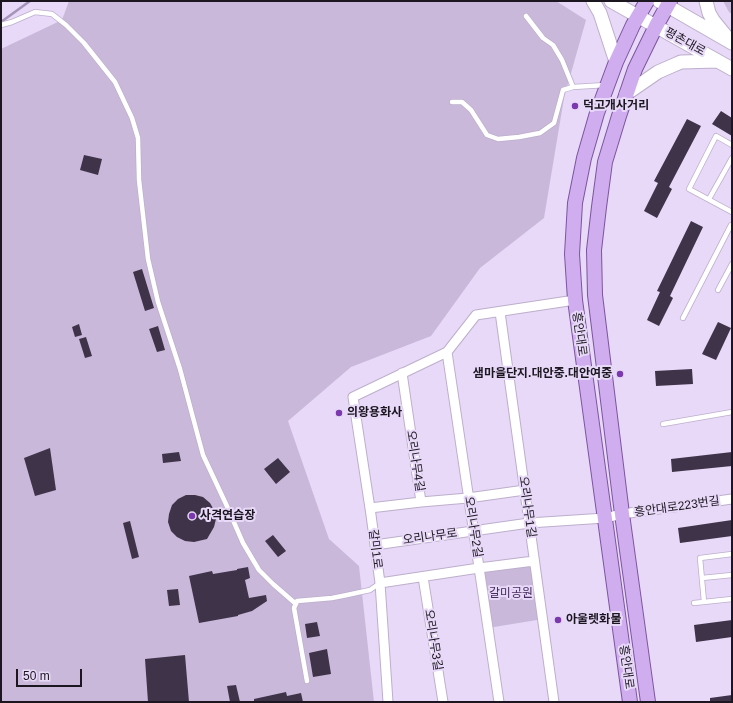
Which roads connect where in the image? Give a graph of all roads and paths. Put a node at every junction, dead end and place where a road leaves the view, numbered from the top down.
1 (593, 1) edge
2 (611, 1) edge
3 (647, 1) edge
4 (706, 1) edge
5 (666, 3) edge
6 (526, 16) dead end
7 (639, 16) junction
8 (1, 25) edge
9 (656, 26) junction
10 (731, 42) edge
11 (718, 61) junction
12 (616, 62) junction
13 (732, 69) edge
14 (608, 84) junction
15 (573, 87) junction
16 (626, 94) junction
17 (452, 102) dead end
18 (732, 145) edge
19 (732, 158) edge
20 (709, 199) junction
21 (732, 212) edge
22 (732, 225) edge
23 (732, 264) edge
24 (718, 290) dead end
25 (575, 300) junction
26 (500, 312) junction
27 (683, 318) dead end
28 (447, 352) junction
29 (402, 374) junction
30 (732, 412) edge
31 (663, 424) dead end
32 (524, 490) junction
33 (468, 498) junction
34 (732, 499) edge
35 (421, 502) junction
36 (370, 508) junction
37 (622, 514) junction
38 (605, 518) junction
39 (529, 523) junction
40 (474, 531) junction
41 (375, 545) junction
42 (626, 547) junction
43 (609, 549) junction
44 (732, 554) edge
45 (534, 561) junction
46 (479, 568) junction
47 (732, 575) edge
48 (423, 577) junction
49 (702, 578) junction
50 (380, 583) junction
51 (732, 599) edge
52 (704, 602) junction
53 (694, 603) dead end
54 (296, 604) junction
55 (307, 680) dead end
56 (388, 702) edge
57 (443, 702) edge
58 (498, 702) edge
59 (554, 702) edge
60 (630, 702) edge
61 (648, 702) edge

1 - 12 street
2 - 7 street, 평촌대로
3 - 7 main road, 흥안대로
4 - 10 street
5 - 9 main road, 흥안대로
5 - 10 street, 평촌대로
6 - 15 lane
7 - 9 street, 평촌대로
7 - 12 main road, 흥안대로
8 - 54 lane
9 - 11 street, 평촌대로
9 - 16 main road, 흥안대로
11 - 13 street, 평촌대로
11 - 16 street
12 - 14 main road, 흥안대로
14 - 15 lane
14 - 25 main road, 흥안대로
15 - 17 lane
16 - 37 main road, 흥안대로
18 - 20 lane
19 - 20 lane
20 - 21 lane
22 - 27 lane
23 - 24 lane
25 - 26 street
25 - 38 main road, 흥안대로
26 - 28 street
26 - 32 street, 오리나무1길
28 - 29 street
28 - 33 street, 오리나무2길
29 - 35 street, 오리나무4길
29 - 36 street, 갈미1로
30 - 31 lane
32 - 33 street
32 - 39 street, 오리나무1길
33 - 35 street
33 - 40 street, 오리나무2길
34 - 37 street, 흥안대로223번길
35 - 36 street
36 - 41 street, 갈미1로
37 - 38 street, 흥안대로223번길
37 - 42 main road, 흥안대로
38 - 39 street, 오리나무로
38 - 43 main road, 흥안대로
39 - 40 street, 오리나무로
39 - 45 street, 오리나무1길
40 - 41 street, 오리나무로
40 - 46 street, 오리나무2길
41 - 50 street, 갈미1로
42 - 43 main road
42 - 61 main road, 흥안대로
43 - 60 main road, 흥안대로
44 - 49 lane
45 - 46 street
45 - 59 street, 오리나무1길
46 - 48 street
46 - 58 street, 오리나무2길
47 - 49 lane
48 - 50 street
48 - 57 street, 오리나무3길
49 - 52 lane
50 - 54 lane
50 - 56 street, 갈미1로
51 - 52 lane
52 - 53 lane
54 - 55 lane

